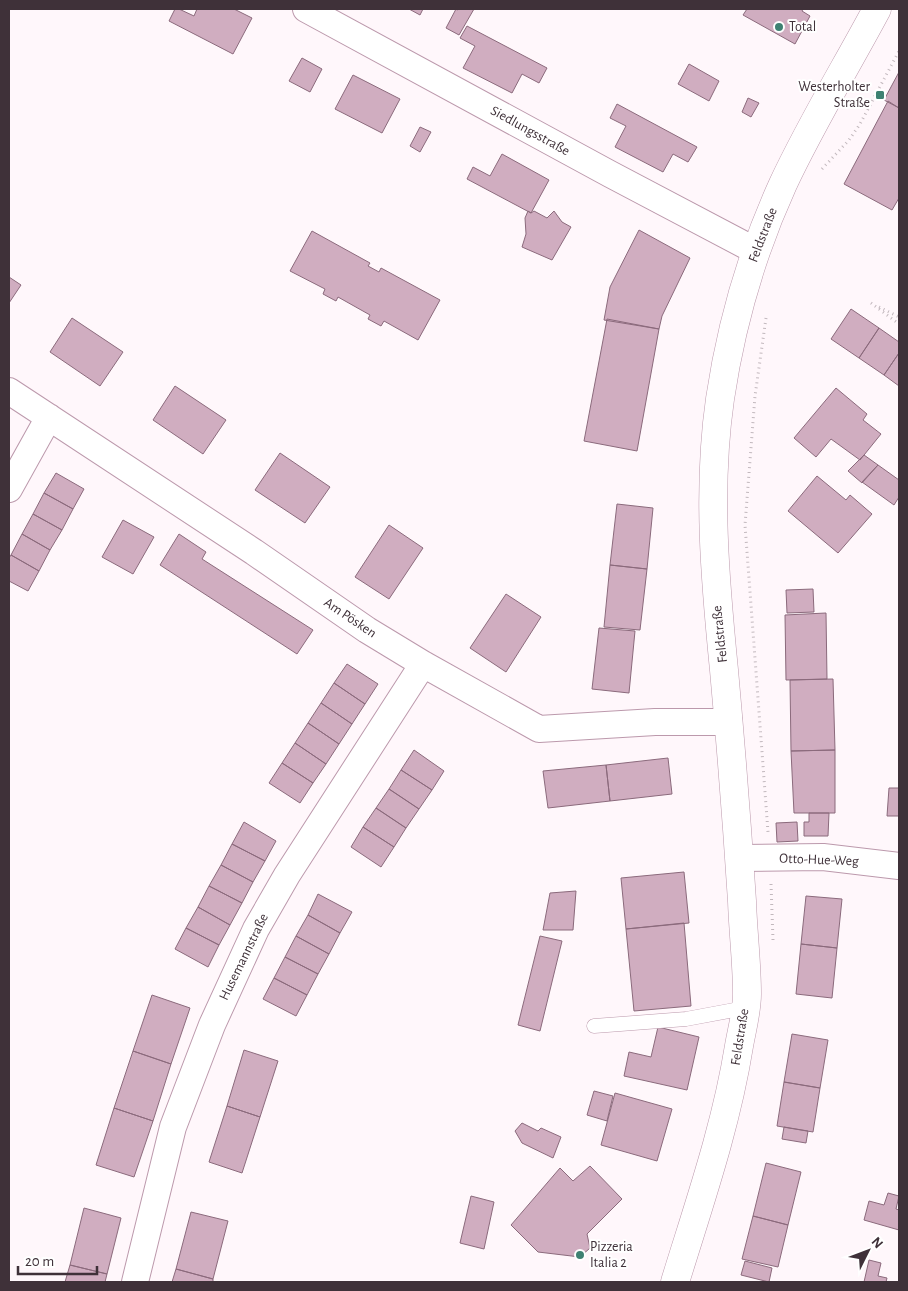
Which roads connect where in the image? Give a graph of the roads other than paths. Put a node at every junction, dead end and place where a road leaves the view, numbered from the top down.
1 (306, 9) edge
2 (877, 9) edge
3 (756, 251) junction
4 (9, 391) edge
5 (49, 417) junction
6 (9, 489) edge
7 (423, 664) junction
8 (729, 722) junction
9 (739, 858) junction
10 (899, 866) edge
11 (745, 1008) junction
12 (594, 1026) dead end
13 (135, 1282) edge
14 (675, 1282) edge

1 - 3 street, Siedlungsstraße
2 - 3 main road, Feldstraße
3 - 8 main road, Feldstraße
4 - 5 street, Am Pösken
5 - 6 street
5 - 7 street, Am Pösken
7 - 8 street, Am Pösken
7 - 13 street, Husemannstraße
8 - 9 main road, Feldstraße
9 - 10 street, Otto-Hue-Weg
9 - 11 main road, Feldstraße
11 - 12 lane
11 - 14 main road, Feldstraße

